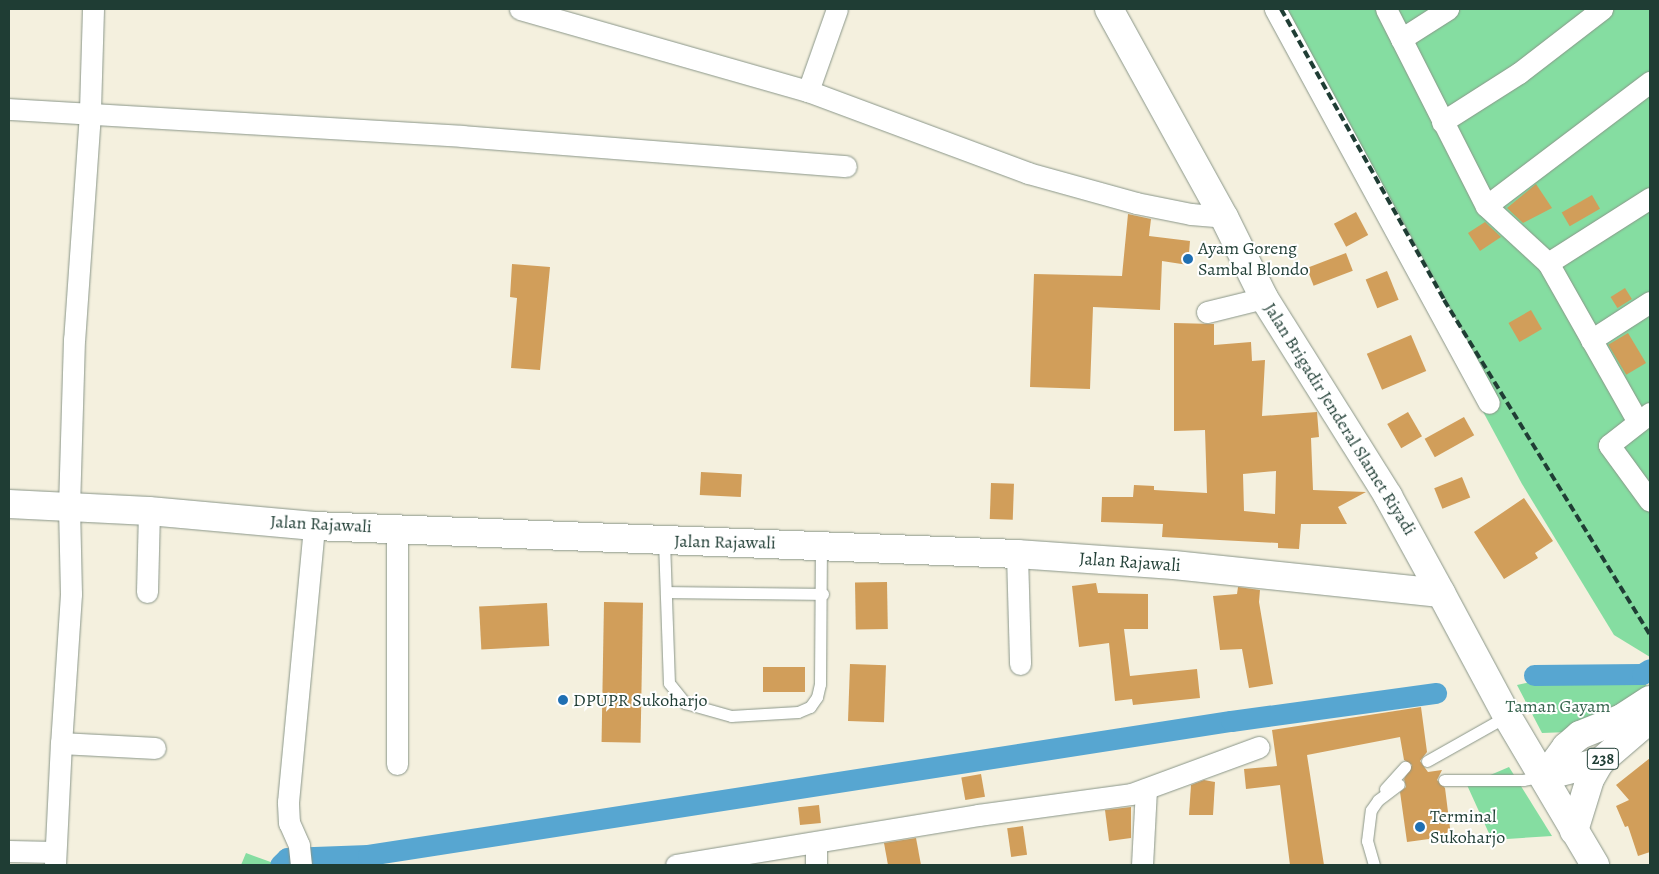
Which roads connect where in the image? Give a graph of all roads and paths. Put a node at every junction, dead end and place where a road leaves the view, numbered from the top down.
1 (93, 9) edge
2 (520, 9) edge
3 (837, 9) edge
4 (1109, 9) edge
5 (1275, 9) edge
6 (1386, 9) edge
7 (1448, 9) edge
8 (1590, 12) edge
9 (1402, 39) junction
10 (1650, 82) edge
11 (808, 91) junction
12 (9, 110) edge
13 (90, 113) junction
14 (1442, 122) junction
15 (846, 166) dead end
16 (1650, 198) edge
17 (1486, 206) junction
18 (1224, 217) junction
19 (1548, 263) junction
20 (1264, 298) junction
21 (1650, 302) edge
22 (1207, 312) dead end
23 (1591, 340) junction
24 (1489, 403) dead end
25 (1644, 416) edge
26 (1650, 501) edge
27 (9, 504) edge
28 (69, 506) junction
29 (149, 511) junction
30 (314, 526) junction
31 (397, 527) junction
32 (664, 541) junction
33 (821, 544) junction
34 (1017, 554) junction
35 (147, 592) dead end
36 (666, 592) junction
37 (1441, 592) junction
38 (823, 594) junction
39 (1020, 664) dead end
40 (1650, 700) edge
41 (1507, 716) junction
42 (1650, 719) edge
43 (1580, 735) junction
44 (1522, 742) junction
45 (62, 743) junction
46 (1259, 747) dead end
47 (155, 748) dead end
48 (1428, 761) dead end
49 (1600, 762) junction
50 (397, 764) dead end
51 (1405, 767) dead end
52 (1544, 776) junction
53 (1444, 780) dead end
54 (1399, 784) dead end
55 (1146, 789) junction
56 (1378, 800) junction
57 (1574, 832) junction
58 (816, 843) junction
59 (9, 851) edge
60 (300, 855) edge
61 (55, 859) edge
62 (723, 862) edge
63 (676, 865) edge
64 (816, 865) edge
65 (1142, 865) edge
66 (1374, 865) edge
67 (1595, 865) edge

1 - 13 street
2 - 11 street
3 - 11 street
4 - 18 main road, Jalan Brigadir Jenderal Slamet Riyadi
5 - 24 street
6 - 9 street
7 - 9 street
8 - 14 street
9 - 14 street
10 - 17 street
11 - 18 street
12 - 13 street
13 - 15 street
13 - 28 street
14 - 17 street
16 - 19 street
17 - 19 street
18 - 20 main road, Jalan Brigadir Jenderal Slamet Riyadi
19 - 23 street
20 - 22 street
20 - 37 main road, Jalan Brigadir Jenderal Slamet Riyadi
21 - 23 street
23 - 25 street
25 - 26 street
27 - 28 main road, Jalan Rajawali
28 - 29 main road, Jalan Rajawali
28 - 45 street
29 - 30 main road, Jalan Rajawali
29 - 35 street
30 - 31 main road, Jalan Rajawali
30 - 60 street
31 - 32 main road, Jalan Rajawali
31 - 50 street
32 - 33 main road, Jalan Rajawali
32 - 36 lane
33 - 34 main road, Jalan Rajawali
33 - 38 lane
34 - 37 main road, Jalan Rajawali
34 - 39 street
36 - 38 lane
36 - 38 lane
37 - 41 main road, Jalan Brigadir Jenderal Slamet Riyadi
40 - 43 main road, 238
41 - 44 main road, Jalan Brigadir Jenderal Slamet Riyadi
41 - 48 lane
42 - 49 main road, 238
43 - 44 main road
43 - 52 main road, 238
44 - 52 main road, Jalan Brigadir Jenderal Slamet Riyadi
45 - 47 street
45 - 61 street
46 - 55 street
49 - 52 main road, 238
49 - 57 main road
51 - 56 lane
52 - 53 lane
52 - 57 main road, Jalan Brigadir Jenderal Slamet Riyadi
54 - 56 lane
55 - 58 street
55 - 65 street
56 - 66 lane
57 - 67 main road, Jalan Brigadir Jenderal Slamet Riyadi
58 - 62 street
58 - 64 street
59 - 61 street
62 - 63 street

